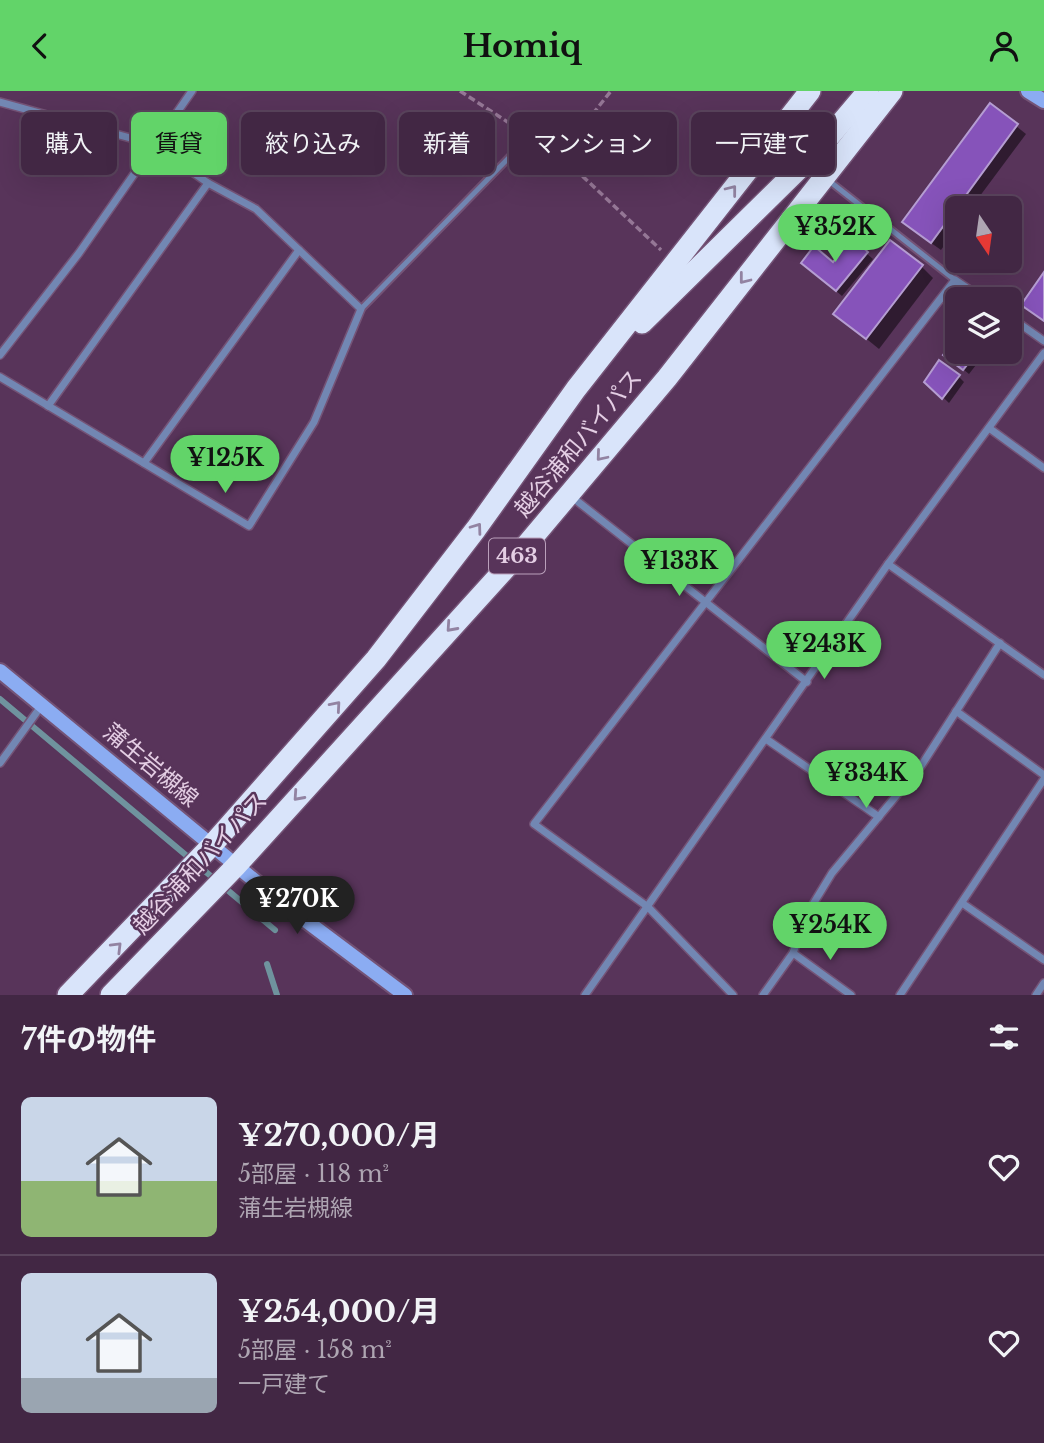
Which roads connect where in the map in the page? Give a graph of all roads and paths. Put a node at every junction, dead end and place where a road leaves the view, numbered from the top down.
1 (192, 91) edge
2 (460, 91) edge
3 (611, 91) edge
4 (810, 91) edge
5 (868, 91) edge
6 (892, 91) edge
7 (1028, 91) edge
8 (1044, 101) edge
9 (0, 102) edge
10 (176, 112) edge
11 (594, 112) edge
12 (509, 122) edge
13 (131, 138) edge
14 (509, 157) edge
15 (131, 175) edge
16 (197, 175) edge
17 (581, 175) edge
18 (824, 178) junction
19 (208, 183) junction
20 (299, 250) junction
21 (674, 263) junction
22 (955, 280) junction
23 (965, 287) edge
24 (361, 309) junction
25 (1022, 325) edge
26 (1044, 341) edge
27 (1044, 353) edge
28 (0, 355) edge
29 (0, 377) edge
30 (576, 389) junction
31 (48, 405) junction
32 (989, 428) junction
33 (144, 463) junction
34 (1044, 468) edge
35 (569, 495) junction
36 (888, 564) junction
37 (705, 601) junction
38 (1000, 643) junction
39 (0, 671) edge
40 (1044, 675) edge
41 (807, 681) junction
42 (43, 704) junction
43 (956, 711) junction
44 (766, 739) junction
45 (0, 763) edge
46 (1044, 777) edge
47 (879, 817) junction
48 (212, 845) junction
49 (236, 866) junction
50 (962, 902) junction
51 (648, 907) junction
52 (793, 953) junction
53 (1044, 960) edge
54 (1044, 983) edge
55 (68, 995) edge
56 (111, 995) edge
57 (405, 995) edge
58 (585, 995) edge
59 (733, 995) edge
60 (763, 995) edge
61 (851, 995) edge
62 (900, 995) edge
63 (1036, 995) edge

1 - 10 street
2 - 12 path
3 - 11 path
21 -> 4 highway, 越谷浦和バイパス / 463
5 - 30 highway
6 - 18 highway, 越谷浦和バイパス / 463
7 - 8 main road
9 - 13 street
14 - 24 lane
15 - 28 street
16 - 19 street
17 - 21 path
18 - 22 lane
18 -> 35 highway, 越谷浦和バイパス / 463
19 - 20 street
19 - 31 street
20 - 24 street
20 - 33 street
21 - 30 highway, 越谷浦和バイパス / 463
22 - 23 street
22 - 37 street
24 - 33 street
25 - 26 street
27 - 32 street
29 - 31 street
48 -> 30 highway, 越谷浦和バイパス / 463
31 - 33 street
32 - 34 street
32 - 36 street
35 - 37 street
35 -> 49 highway, 越谷浦和バイパス / 463
36 - 38 street
36 - 41 street
37 - 41 street
37 - 51 street
38 - 40 street
38 - 43 street
39 - 42 main road, 蒲生岩槻線
41 - 44 street
42 - 45 street
42 - 48 main road, 蒲生岩槻線
43 - 46 street
43 - 47 street
44 - 47 street
44 - 51 street
46 - 50 street
47 - 52 street
48 - 49 main road, 蒲生岩槻線
55 -> 48 highway, 越谷浦和バイパス / 463
49 - 56 highway, 越谷浦和バイパス / 463
49 - 57 main road, 蒲生岩槻線
50 - 53 street
50 - 62 street
51 - 58 street
51 - 59 street
52 - 60 street
52 - 61 street
54 - 63 street

